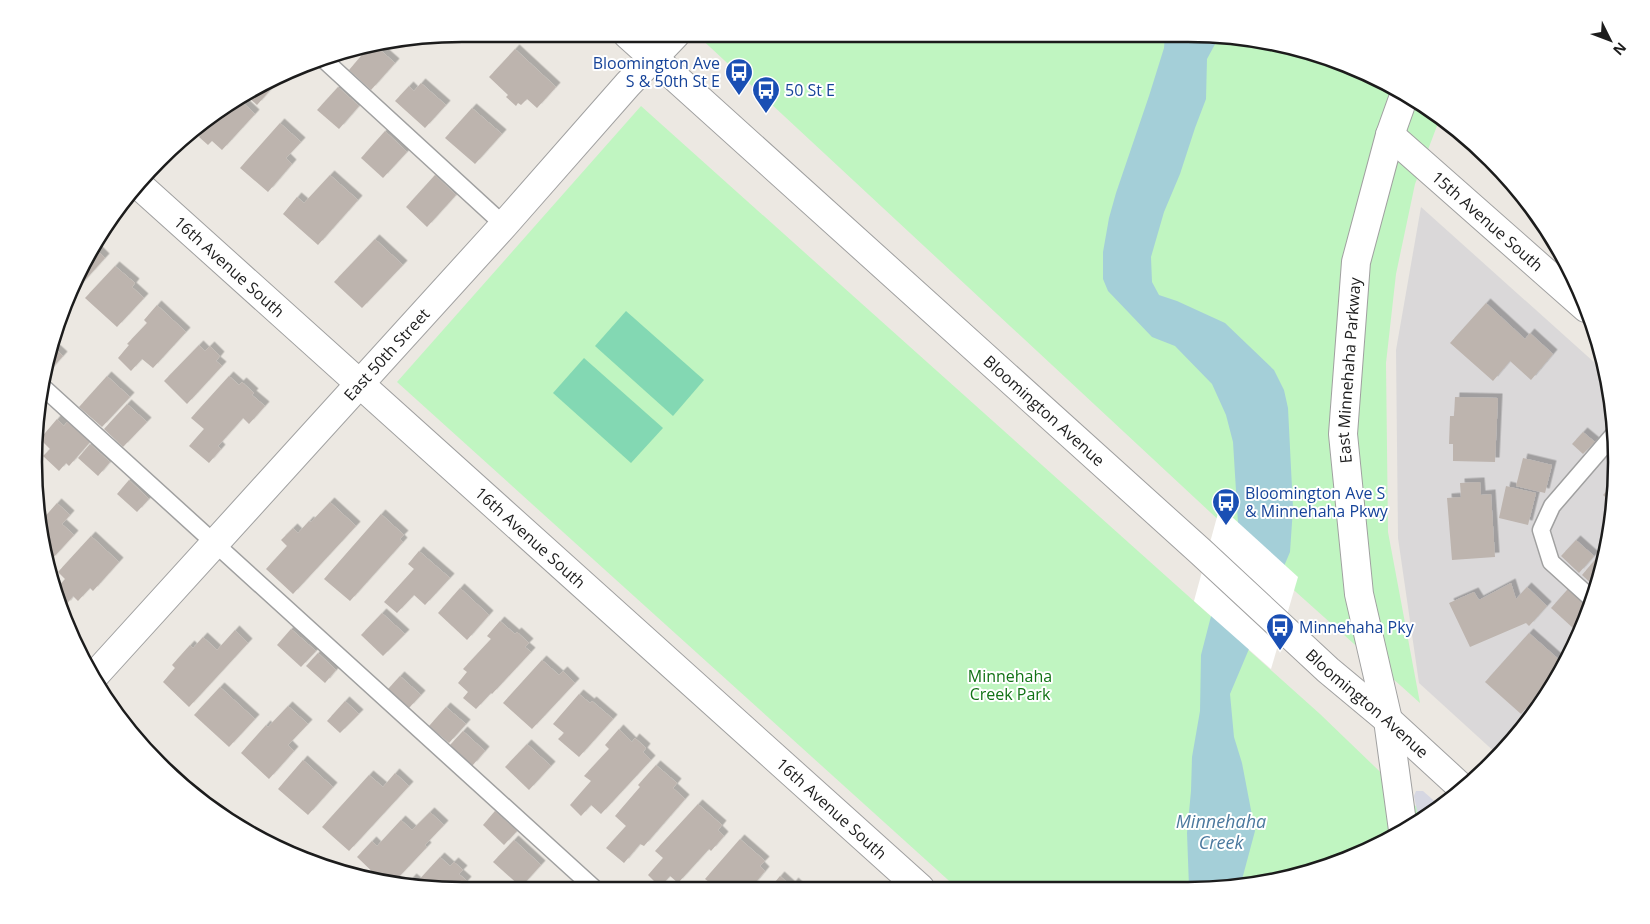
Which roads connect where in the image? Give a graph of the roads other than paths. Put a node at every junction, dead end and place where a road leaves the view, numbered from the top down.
1 (636, 42) edge
2 (668, 42) edge
3 (653, 57) junction
4 (329, 64) edge
5 (1402, 101) edge
6 (1390, 135) junction
7 (144, 189) edge
8 (504, 225) junction
9 (1574, 298) edge
10 (360, 385) junction
11 (49, 392) edge
12 (1607, 442) edge
13 (215, 545) junction
14 (1586, 594) edge
15 (99, 671) edge
16 (1388, 720) junction
17 (1457, 783) edge
18 (1402, 823) edge
19 (587, 882) edge
20 (913, 882) edge

1 - 3 street, Bloomington Avenue
2 - 3 street, East 50th Street
3 - 8 street, East 50th Street
3 - 16 street, Bloomington Avenue
4 - 8 lane
5 - 6 street, East Minnehaha Parkway
6 - 9 street, 15th Avenue South
6 - 16 street, East Minnehaha Parkway
7 - 10 street, 16th Avenue South
8 - 10 street, East 50th Street
10 - 13 street, East 50th Street
10 - 20 street, 16th Avenue South
11 - 13 lane
12 - 14 lane
13 - 15 street, East 50th Street
13 - 19 lane
16 - 17 street, Bloomington Avenue
16 - 18 street, East Minnehaha Parkway

